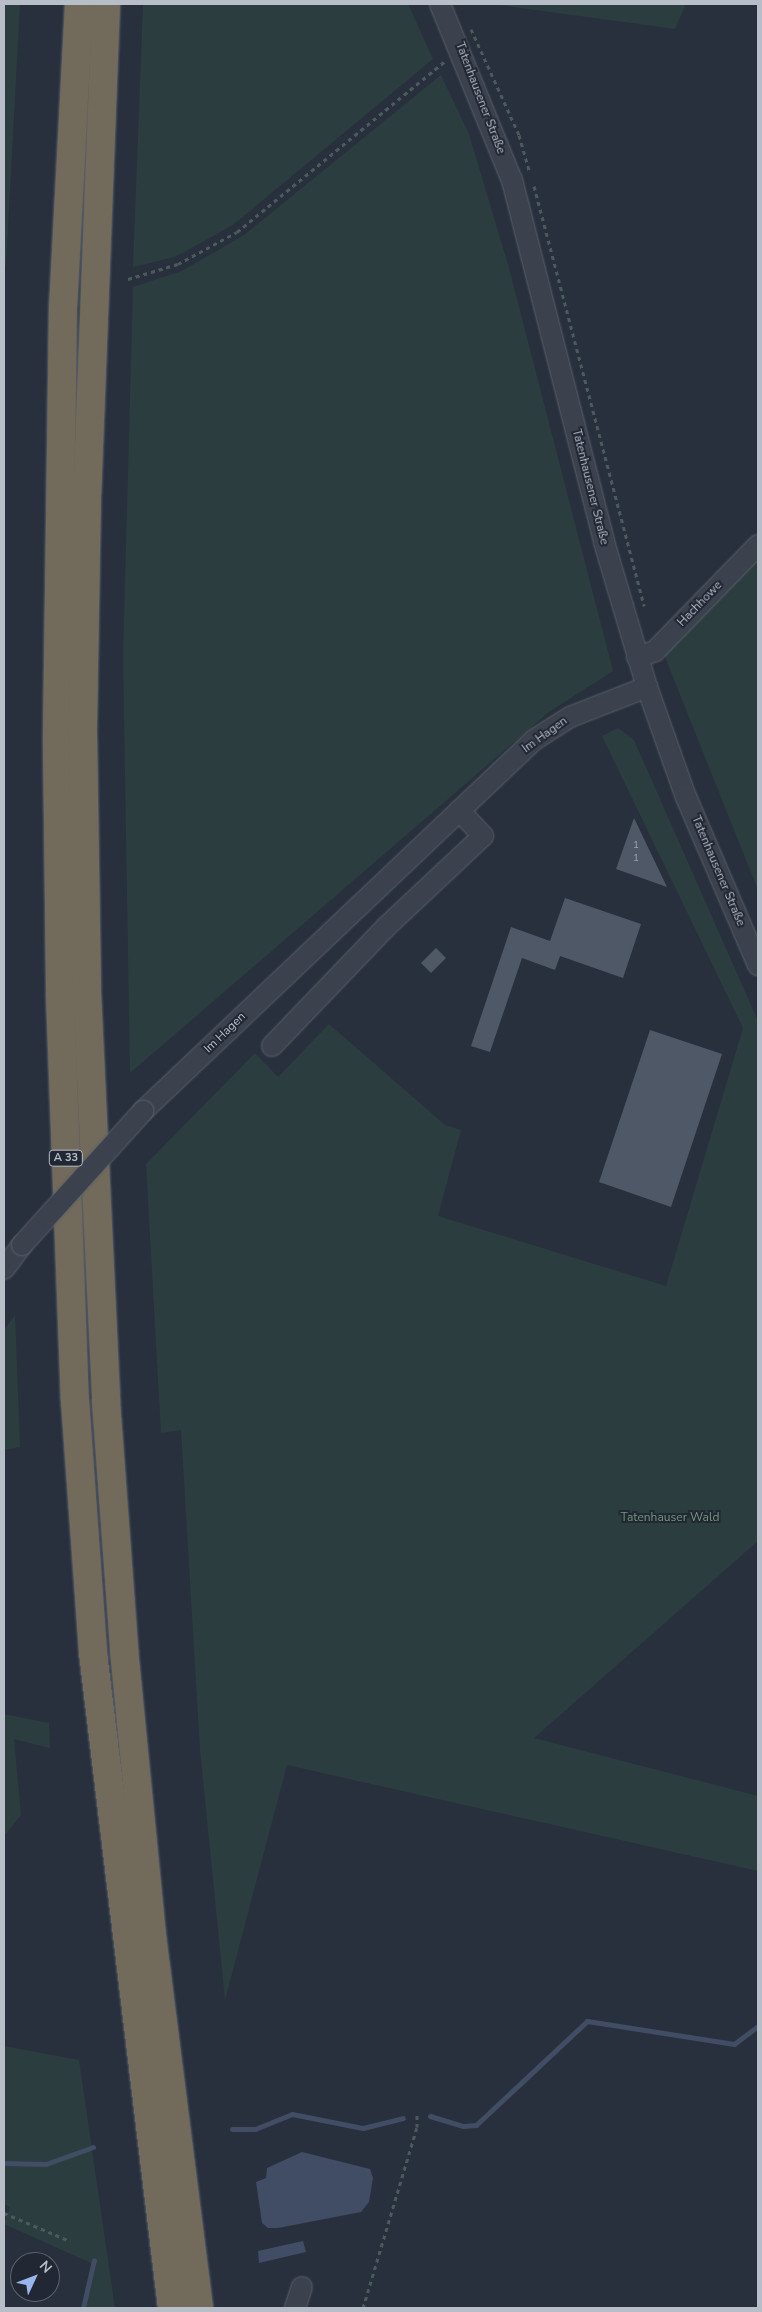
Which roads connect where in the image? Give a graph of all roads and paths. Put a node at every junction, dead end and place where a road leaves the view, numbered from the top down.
1 (79, 4) edge
2 (106, 4) edge
3 (440, 4) edge
4 (472, 50) junction
5 (128, 279) dead end
6 (758, 545) edge
7 (646, 614) dead end
8 (637, 657) junction
9 (647, 687) junction
10 (459, 810) junction
11 (758, 965) edge
12 (272, 1046) dead end
13 (4, 1269) edge
14 (417, 2113) dead end
15 (4, 2213) edge
16 (70, 2241) dead end
17 (302, 2287) dead end
18 (172, 2308) edge
19 (199, 2308) edge
20 (295, 2308) edge
21 (363, 2308) edge

1 - 18 highway, A 33
2 - 19 highway, A 33
3 - 4 street, Tatenhausener Straße
4 - 5 path
4 - 7 path
4 - 8 street, Tatenhausener Straße
6 - 8 street, Hachhowe
8 - 9 street, Tatenhausener Straße
9 - 10 street, Im Hagen
9 - 11 street, Tatenhausener Straße
10 - 12 street
10 - 13 street, Im Hagen, bridge
14 - 21 path
15 - 16 path
17 - 20 street

